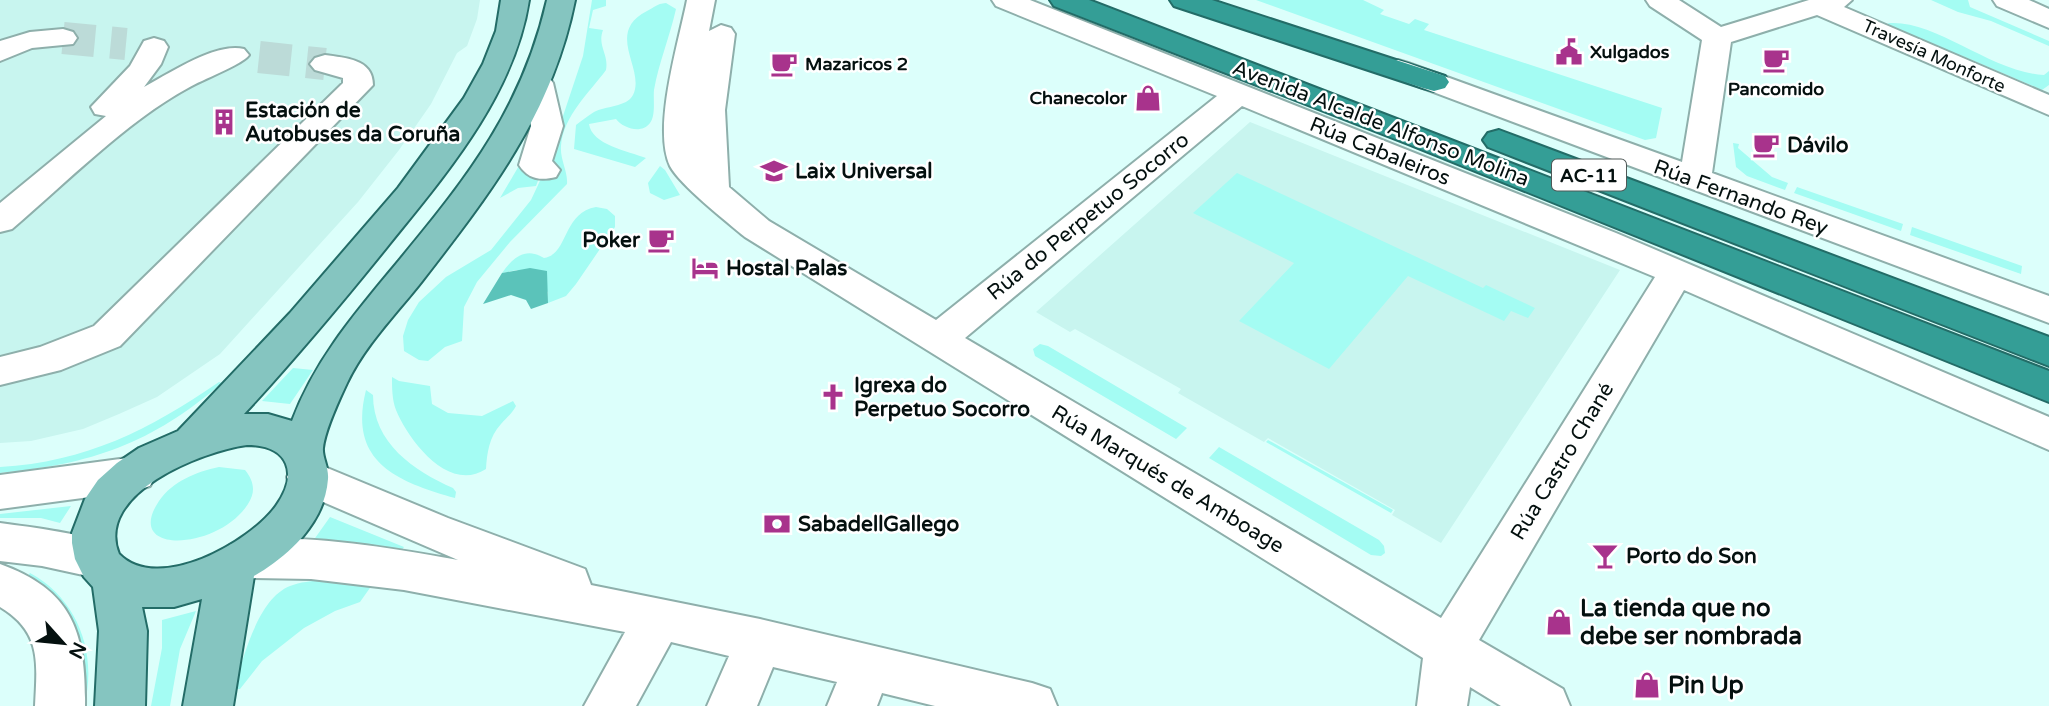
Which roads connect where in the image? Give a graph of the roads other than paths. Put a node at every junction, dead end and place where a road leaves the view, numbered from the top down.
1 (514, 0) edge
2 (561, 0) edge
3 (701, 0) edge
4 (727, 0) edge
5 (1006, 0) edge
6 (1064, 0) edge
7 (1129, 0) edge
8 (1184, 0) edge
9 (1212, 0) edge
10 (1660, 0) edge
11 (2007, 0) edge
12 (1828, 3) edge
13 (2049, 20) edge
14 (1717, 37) junction
15 (63, 38) tunnel mouth
16 (0, 52) edge
17 (325, 64) tunnel mouth
18 (1434, 82) junction
19 (538, 83) junction
20 (1238, 94) junction
21 (2049, 107) edge
22 (544, 170) dead end
23 (1695, 180) junction
24 (713, 191) junction
25 (0, 192) edge
26 (0, 221) edge
27 (1676, 272) junction
28 (2049, 310) edge
29 (938, 339) junction
30 (2049, 352) edge
31 (0, 371) edge
32 (2049, 387) edge
33 (2049, 434) edge
34 (193, 440) junction
35 (305, 464) junction
36 (135, 474) junction
37 (0, 492) edge
38 (0, 542) edge
39 (240, 562) junction
40 (106, 568) junction
41 (0, 584) edge
42 (659, 618) junction
43 (760, 642) junction
44 (1448, 649) junction
45 (860, 686) edge
46 (60, 706) edge
47 (120, 706) edge
48 (208, 706) edge
49 (609, 706) edge
50 (732, 706) edge
51 (1032, 706) edge
52 (1442, 706) edge
53 (1516, 706) edge
54 (1545, 706) edge

1 - 34 main road
2 - 19 main road
3 - 24 street, Rúa Marqués de Amboage
4 - 24 street
5 - 20 street, Rúa Cabaleiros
6 - 32 highway, Avenida Alcalde Alfonso Molina / AC-11
7 - 30 highway, Avenida Alcalde Alfonso Molina / AC-11
8 - 18 highway
9 - 18 street, Rúa Fernando Rey
10 - 14 street
11 - 13 street
12 - 14 street
12 - 21 street, Travesía Monforte
14 - 23 street
15 - 16 street
17 - 31 street
18 - 23 street, Rúa Fernando Rey
19 - 22 street
19 - 35 main road
20 - 27 street, Rúa Cabaleiros
20 - 29 street, Rúa do Perpetuo Socorro
23 - 28 street, Rúa Fernando Rey
24 - 29 street, Rúa Marqués de Amboage
25 - 26 street
27 - 33 street
27 - 44 street, Rúa Castro Chané
29 - 44 street, Rúa Marqués de Amboage
34 - 35 main road
34 - 36 main road
35 - 39 main road
35 - 42 street
36 - 37 street
36 - 40 main road
38 - 40 street
39 - 40 main road
39 - 42 street
39 - 48 main road
40 - 47 main road
41 - 46 street
42 - 43 street
42 - 49 street
43 - 45 street
43 - 50 street
44 - 52 street
44 - 53 street
44 - 54 street
45 - 51 street

